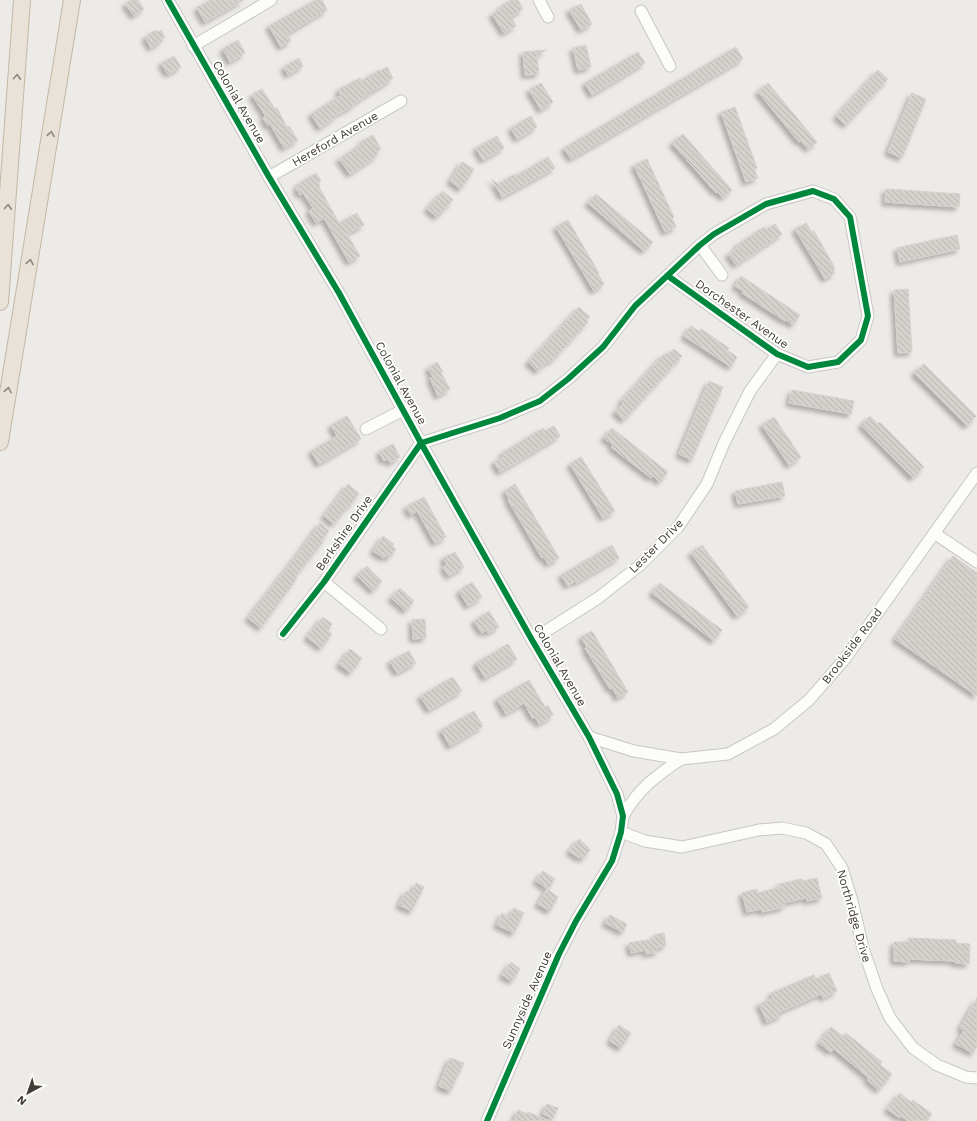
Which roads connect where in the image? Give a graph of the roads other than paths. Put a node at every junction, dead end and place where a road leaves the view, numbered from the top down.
1 (22, 0) edge
2 (72, 0) edge
3 (168, 0) edge
4 (271, 0) edge
5 (540, 0) edge
6 (641, 11) dead end
7 (548, 18) dead end
8 (193, 46) junction
9 (670, 66) dead end
10 (401, 100) dead end
11 (269, 177) junction
12 (700, 245) junction
13 (722, 275) dead end
14 (668, 276) junction
15 (0, 302) edge
16 (777, 354) junction
17 (403, 410) junction
18 (366, 429) dead end
19 (0, 442) edge
20 (421, 443) junction
21 (977, 473) edge
22 (934, 533) junction
23 (977, 562) edge
24 (324, 582) junction
25 (381, 630) dead end
26 (283, 634) dead end
27 (532, 640) junction
28 (589, 737) junction
29 (681, 759) junction
30 (623, 816) junction
31 (621, 832) junction
32 (595, 891) joint
33 (977, 1078) edge
34 (487, 1121) edge

15 -> 1 highway
19 -> 2 highway
3 - 8 street, Colonial Avenue
4 - 8 street
5 - 7 street
6 - 9 street
8 - 11 street, Colonial Avenue
10 - 11 street, Hereford Avenue
11 - 17 street, Colonial Avenue
12 - 13 street
12 - 14 street, Dorchester Avenue
12 - 16 street, Dorchester Avenue
14 - 16 street, Dorchester Avenue
14 - 20 street, Dorchester Avenue
16 - 27 street, Lester Drive
17 - 18 street
17 - 20 street, Colonial Avenue
20 - 24 street, Berkshire Drive
20 - 27 street, Colonial Avenue
21 - 22 street, Brookside Road
22 - 23 street
22 - 29 street, Brookside Road
24 - 25 street
24 - 26 street, Berkshire Drive
27 - 28 street, Colonial Avenue
28 - 29 street, Brookside Road
28 - 30 street, Colonial Avenue
29 - 30 street, Brookside Road
30 - 31 street, Colonial Avenue
31 - 32 street, Colonial Avenue
31 - 33 street, Northridge Drive
32 - 34 street, Sunnyside Avenue

